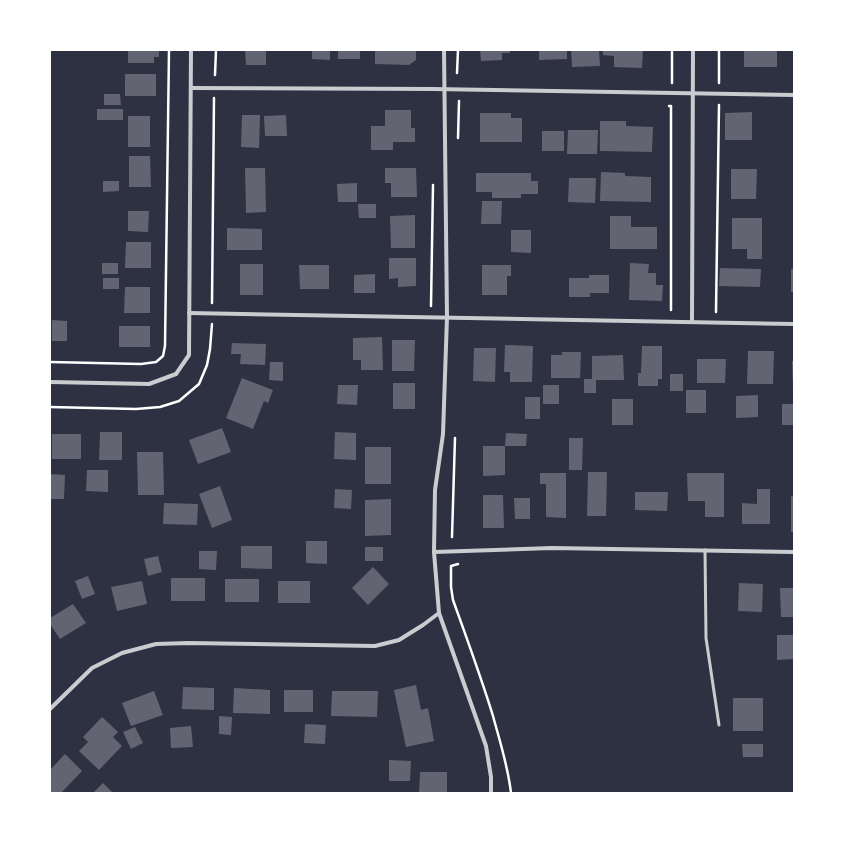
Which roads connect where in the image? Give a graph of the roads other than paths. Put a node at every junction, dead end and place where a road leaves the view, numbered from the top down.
1 (191, 50) edge
2 (444, 50) edge
3 (693, 50) edge
4 (191, 88) junction
5 (444, 89) junction
6 (693, 93) junction
7 (794, 95) edge
8 (189, 313) junction
9 (447, 317) junction
10 (692, 321) junction
11 (794, 324) edge
12 (50, 382) edge
13 (705, 550) junction
14 (434, 552) junction
15 (794, 552) edge
16 (439, 613) junction
17 (50, 709) edge
18 (719, 725) dead end
19 (491, 793) edge

1 - 4 street
2 - 5 street
3 - 6 street
4 - 5 street
4 - 8 street
5 - 6 street
5 - 9 street
6 - 7 street
6 - 10 street
8 - 9 street
8 - 12 street
9 - 10 street
9 - 14 street
10 - 11 street
13 - 14 street
13 - 15 street
13 - 18 lane
14 - 16 street
16 - 17 street
16 - 19 street

